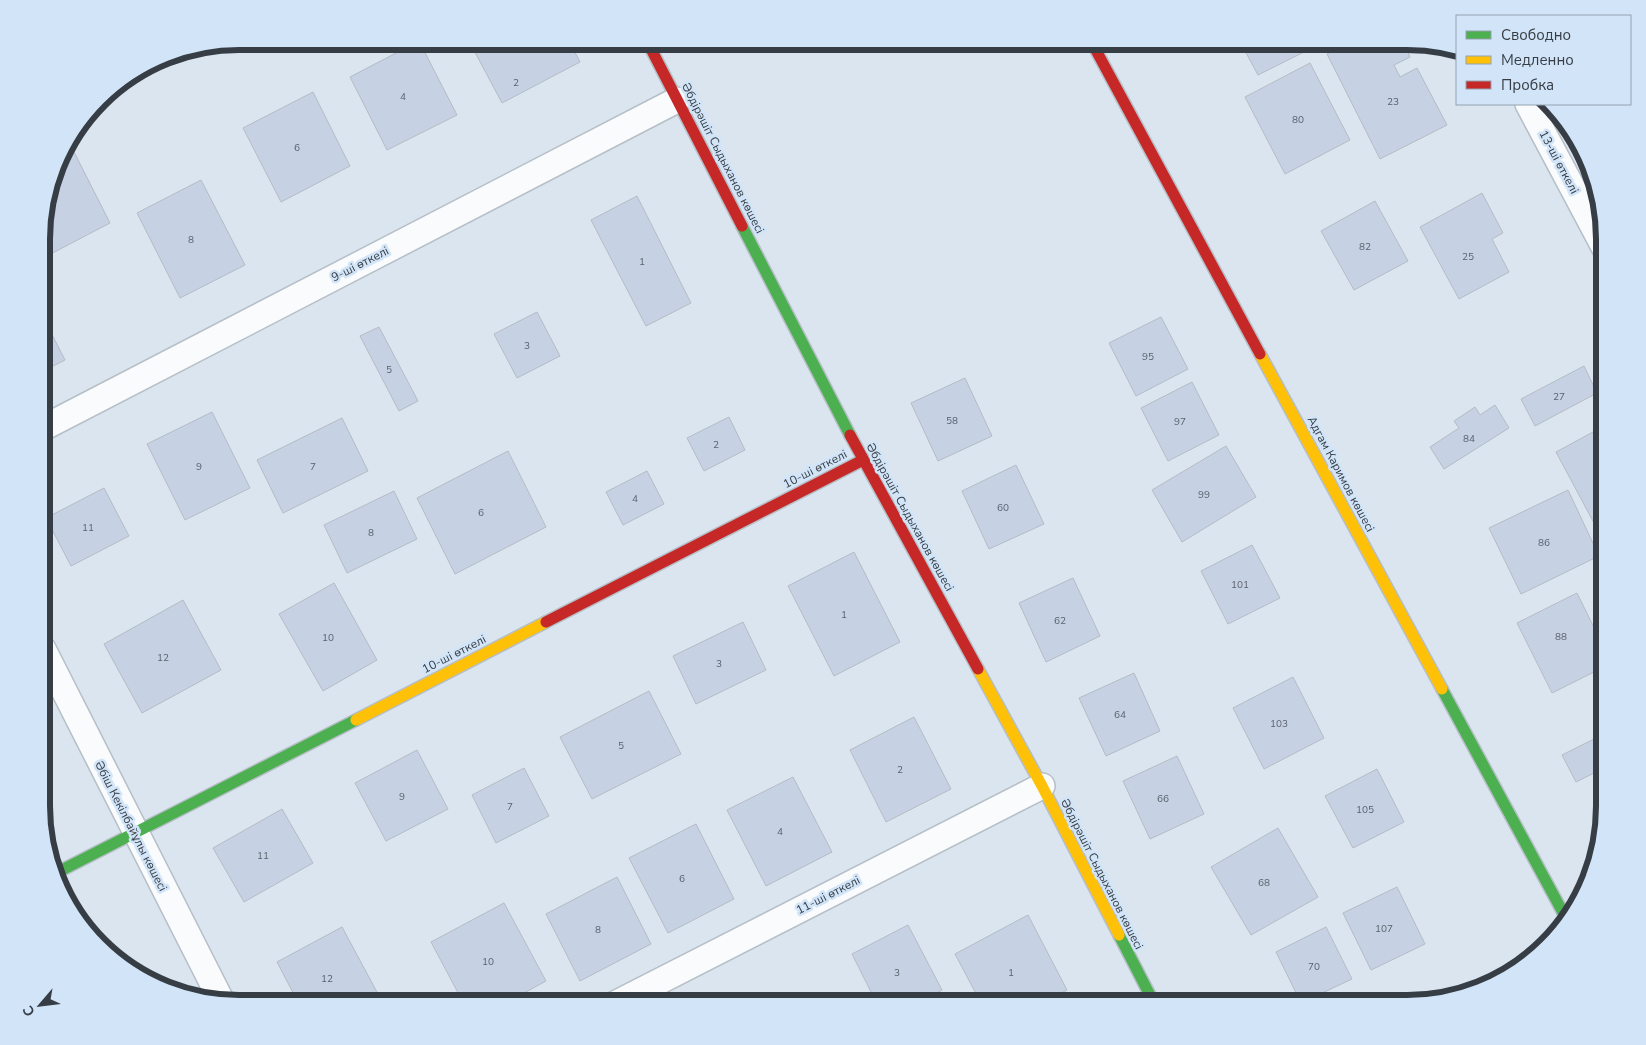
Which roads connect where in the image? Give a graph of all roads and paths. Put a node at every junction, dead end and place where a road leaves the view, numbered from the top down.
1 (652, 50) edge
2 (1096, 50) edge
3 (677, 100) junction
4 (1529, 105) edge
5 (1596, 232) edge
6 (50, 424) edge
7 (862, 460) junction
8 (50, 663) edge
9 (1042, 786) junction
10 (135, 834) junction
11 (61, 870) edge
12 (1563, 913) edge
13 (218, 994) edge
14 (632, 995) edge
15 (1150, 995) edge

1 - 3 street, Әбдірәшіт Сыдыханов көшесі
2 - 12 street, Адгам Каримов көшесі
3 - 6 street, 9-ші өткелі
3 - 7 street, Әбдірәшіт Сыдыханов көшесі
4 - 5 street, 13-ші өткелі
7 - 9 street, Әбдірәшіт Сыдыханов көшесі
7 - 10 street, 10-ші өткелі
8 - 10 street, Әбіш Кекілбайұлы көшесі
9 - 14 street, 11-ші өткелі
9 - 15 street, Әбдірәшіт Сыдыханов көшесі
10 - 11 street, 10-ші өткелі
10 - 13 street, Әбіш Кекілбайұлы көшесі

